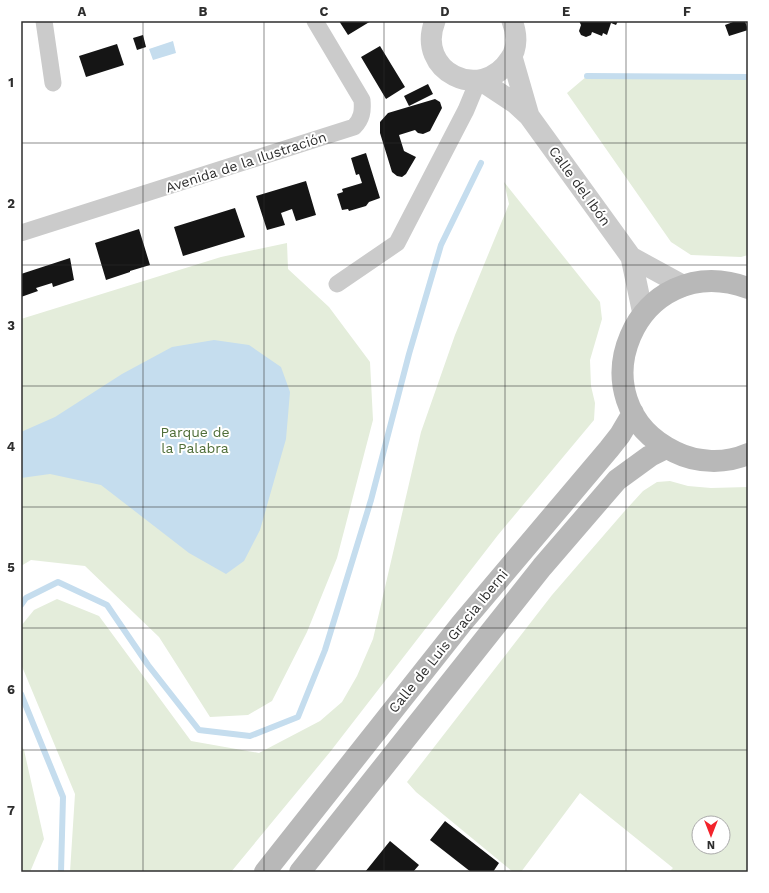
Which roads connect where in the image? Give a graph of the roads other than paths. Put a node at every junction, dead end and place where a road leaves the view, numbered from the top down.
1 (44, 21) edge
2 (315, 21) edge
3 (435, 21) edge
4 (512, 21) edge
5 (512, 57) junction
6 (479, 81) junction
7 (53, 83) dead end
8 (529, 116) junction
9 (21, 233) edge
10 (631, 257) junction
11 (337, 284) dead end
12 (684, 286) junction
13 (748, 288) edge
14 (644, 314) junction
15 (633, 413) junction
16 (666, 448) junction
17 (746, 456) edge
18 (265, 872) edge
19 (300, 872) edge

1 - 7 street
2 - 9 street, Avenida de la Ilustración
3 - 6 street
4 - 5 street
5 - 6 street
5 - 8 street, Calle del Ibón
6 - 8 street, Calle del Ibón
6 - 11 street
8 - 10 street, Calle del Ibón
10 - 12 street, Calle del Ibón
10 - 14 street, Calle del Ibón
12 - 13 main road
12 - 14 main road
14 - 15 main road
15 - 16 main road
15 - 18 main road, Calle de Luis Gracia Iberni
16 - 17 main road
16 - 19 main road, Calle de Luis Gracia Iberni

